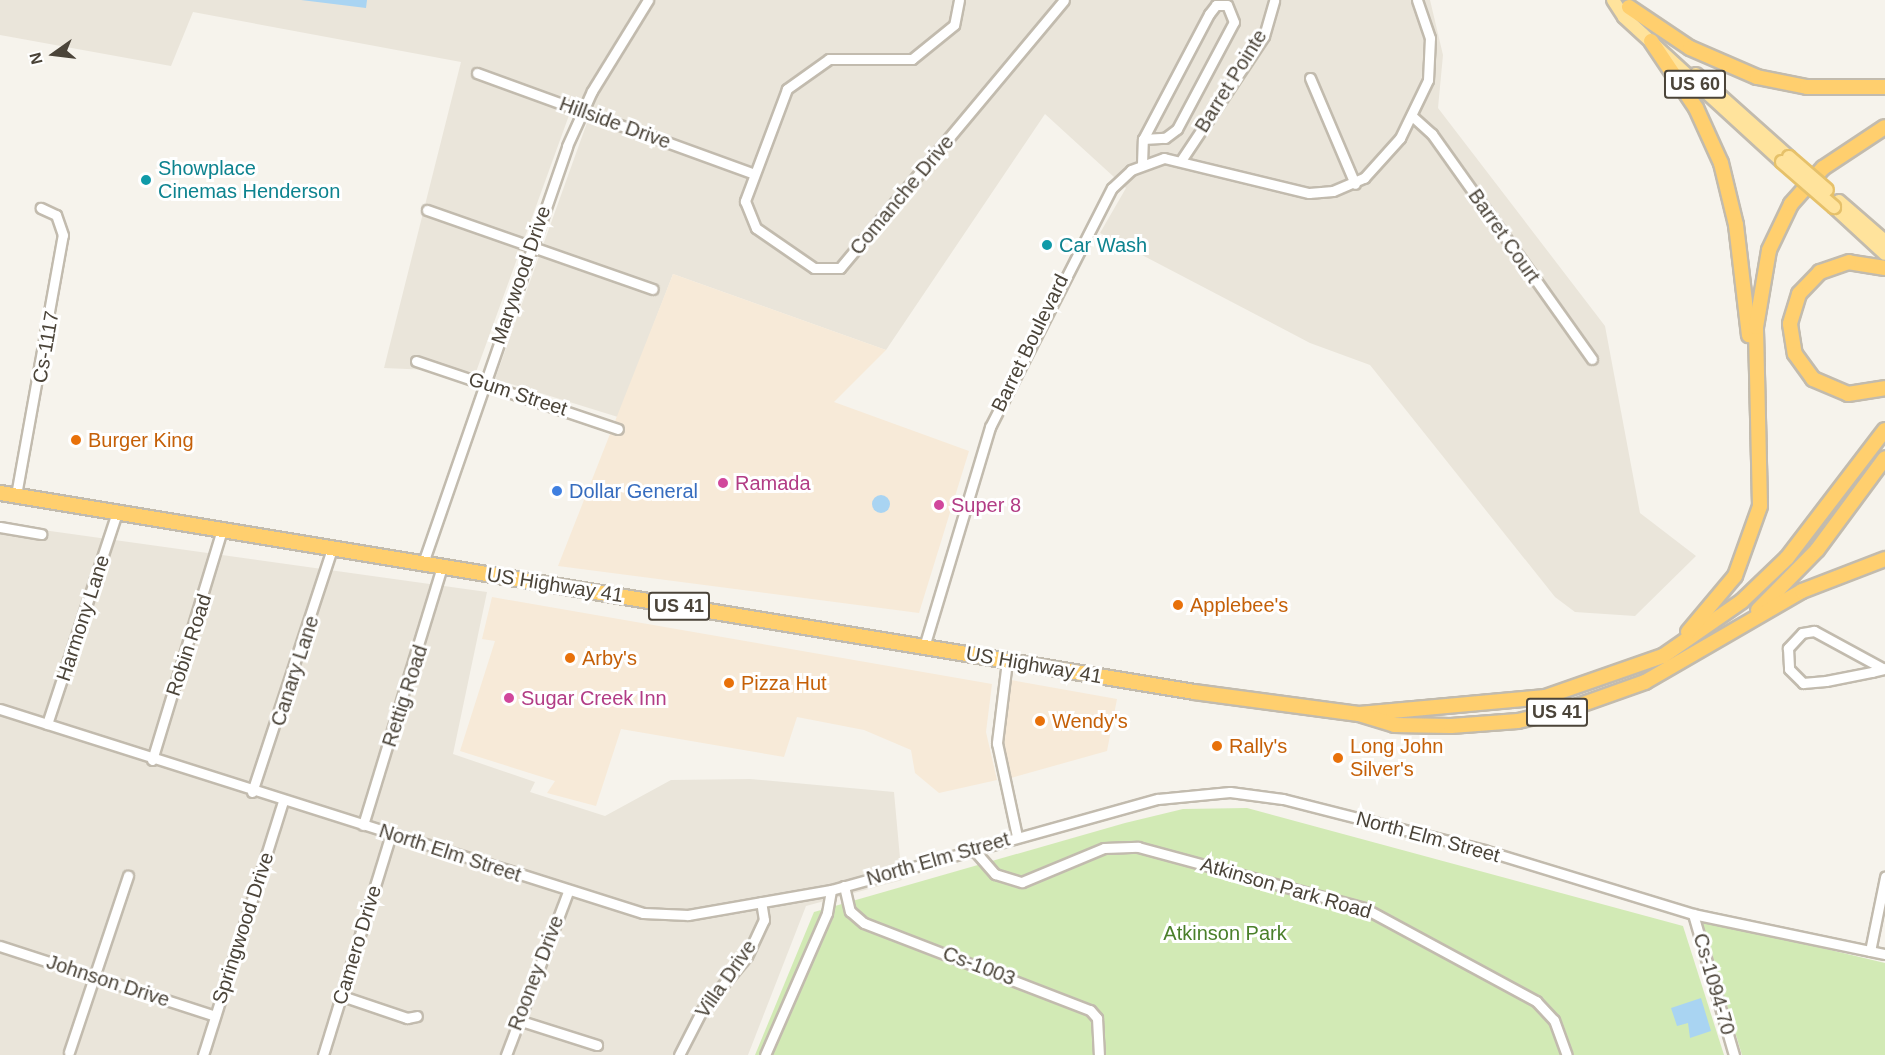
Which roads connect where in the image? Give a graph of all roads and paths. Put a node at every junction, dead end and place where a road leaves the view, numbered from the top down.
1 (648, 0) edge
2 (959, 0) edge
3 (1064, 0) edge
4 (1274, 0) edge
5 (1417, 0) edge
6 (1613, 0) edge
7 (1624, 3) edge
8 (1651, 41) junction
9 (477, 73) dead end
10 (1311, 78) dead end
11 (1885, 87) edge
12 (582, 111) junction
13 (1412, 116) junction
14 (1885, 127) edge
15 (1143, 139) junction
16 (1182, 159) junction
17 (1786, 160) junction
18 (1142, 164) junction
19 (752, 173) junction
20 (1355, 184) junction
21 (1836, 204) junction
22 (40, 208) dead end
23 (427, 210) dead end
24 (1885, 241) edge
25 (530, 246) junction
26 (1885, 254) edge
27 (1885, 268) edge
28 (653, 289) dead end
29 (1592, 359) dead end
30 (416, 362) dead end
31 (485, 383) junction
32 (1885, 388) edge
33 (618, 429) dead end
34 (1885, 430) edge
35 (1760, 433) junction
36 (1885, 458) edge
37 (0, 493) edge
38 (16, 495) junction
39 (117, 512) junction
40 (0, 527) edge
41 (222, 529) junction
42 (41, 534) dead end
43 (332, 548) junction
44 (1885, 559) edge
45 (423, 563) junction
46 (442, 566) junction
47 (1738, 628) junction
48 (924, 647) junction
49 (1663, 656) junction
50 (1007, 661) junction
51 (1884, 668) edge
52 (0, 709) edge
53 (1359, 714) junction
54 (46, 724) junction
55 (152, 760) junction
56 (252, 792) junction
57 (283, 801) junction
58 (363, 825) junction
59 (390, 834) junction
60 (1017, 836) junction
61 (974, 850) junction
62 (128, 876) dead end
63 (1885, 877) edge
64 (844, 886) junction
65 (831, 890) junction
66 (568, 892) junction
67 (761, 902) junction
68 (1694, 914) junction
69 (0, 946) edge
70 (1870, 951) junction
71 (1885, 954) edge
72 (96, 977) junction
73 (342, 996) junction
74 (215, 1016) junction
75 (417, 1016) dead end
76 (518, 1020) junction
77 (597, 1045) dead end
78 (69, 1052) dead end
79 (203, 1055) edge
80 (323, 1055) edge
81 (506, 1055) edge
82 (679, 1055) edge
83 (765, 1055) edge
84 (1098, 1055) edge
85 (1567, 1055) edge
86 (1734, 1055) edge

1 - 12 street, Marywood Drive
2 - 19 street
3 - 19 street, Comanche Drive
4 - 16 street, Barret Pointe
5 - 13 street, Barret Boulevard
6 - 8 main road, US 60
7 - 11 highway
7 - 17 main road, US 60
8 - 17 main road, US 60
8 - 35 highway
9 - 12 street, Hillside Drive
10 - 20 street
12 - 19 street, Hillside Drive
12 - 25 street, Marywood Drive
13 - 20 street, Barret Boulevard
13 - 29 street, Barret Court
14 - 35 highway
15 - 15 street
15 - 18 street
16 - 18 street, Barret Boulevard
16 - 20 street, Barret Boulevard
17 - 21 main road, US 60, bridge
18 - 48 street, Barret Boulevard
21 - 24 main road, US 60
21 - 26 main road, US 60
22 - 38 street, Cs-1117
23 - 25 street
25 - 28 street
25 - 31 street, Marywood Drive
27 - 32 highway
30 - 31 street, Gum Street
31 - 33 street, Gum Street
31 - 45 street, Marywood Drive
34 - 49 highway, US 41
35 - 49 highway
36 - 47 highway, US 41
37 - 38 highway, US Highway 41 / US 41
38 - 39 highway, US Highway 41 / US 41
39 - 41 highway, US Highway 41 / US 41
39 - 54 street, Harmony Lane
40 - 42 street
41 - 43 highway, US Highway 41 / US 41
41 - 55 street, Robin Road
43 - 45 highway, US Highway 41 / US 41
43 - 56 street, Canary Lane
44 - 47 highway
45 - 46 highway, US Highway 41 / US 41
46 - 48 highway, US Highway 41 / US 41
46 - 58 street, Rettig Road
47 - 53 highway, US 41
48 - 50 highway, US Highway 41 / US 41
49 - 53 highway, US 41
50 - 53 highway, US Highway 41 / US 41
50 - 60 street
51 - 51 street
52 - 54 street, North Elm Street
54 - 55 street, North Elm Street
55 - 56 street, North Elm Street
56 - 57 street, North Elm Street
57 - 58 street, North Elm Street
57 - 74 street, Springwood Drive
58 - 59 street, North Elm Street
59 - 66 street, North Elm Street
59 - 73 street, Camero Drive
60 - 61 street, North Elm Street
60 - 68 street, North Elm Street
61 - 64 street, North Elm Street
61 - 85 street, Atkinson Park Road
62 - 72 street
63 - 70 street
64 - 65 street, North Elm Street
64 - 84 street, Cs-1003
65 - 67 street, North Elm Street
65 - 83 street
66 - 67 street, North Elm Street
66 - 76 street, Rooney Drive
67 - 82 street, Villa Drive
68 - 70 street, North Elm Street
68 - 86 street, Cs-1094-70
69 - 72 street, Johnson Drive
70 - 71 street, North Elm Street
72 - 74 street, Johnson Drive
72 - 78 street
73 - 75 street
73 - 80 street, Camero Drive
74 - 79 street, Springwood Drive
76 - 77 street
76 - 81 street, Rooney Drive

